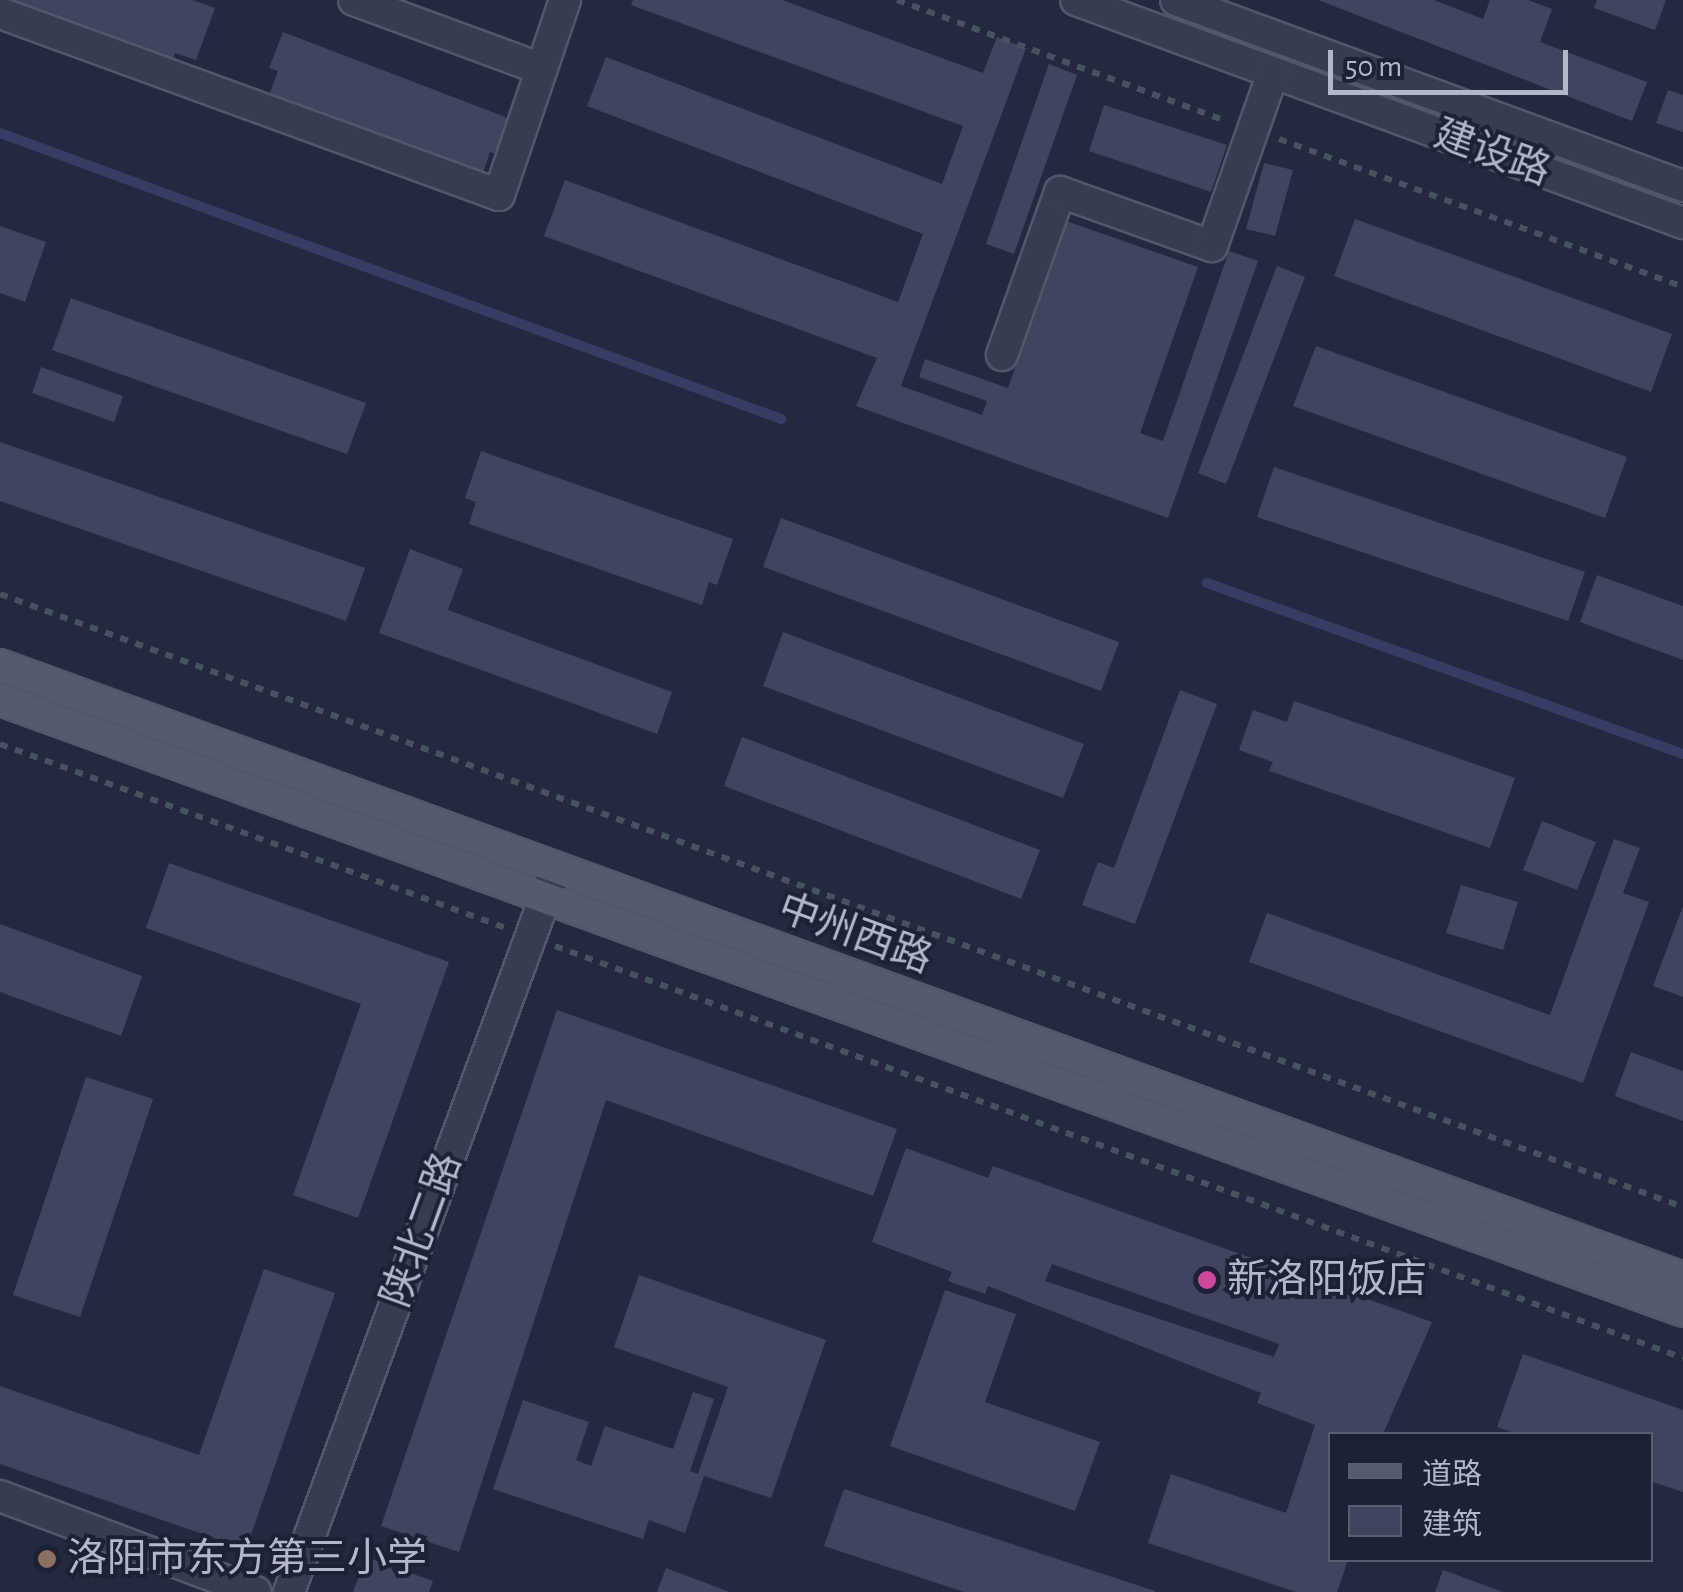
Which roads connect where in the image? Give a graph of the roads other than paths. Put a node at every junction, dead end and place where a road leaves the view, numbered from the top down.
1 (354, 0) edge
2 (565, 0) edge
3 (1076, 0) edge
4 (1176, 0) edge
5 (0, 12) edge
6 (542, 69) junction
7 (1273, 73) junction
8 (1683, 186) edge
9 (1683, 224) edge
10 (1002, 355) dead end
11 (0, 665) edge
12 (0, 700) edge
13 (556, 868) junction
14 (543, 898) junction
15 (1683, 1278) edge
16 (1683, 1310) edge
17 (0, 1496) edge
18 (256, 1592) edge
19 (289, 1592) edge

1 - 6 street
2 - 6 street
3 - 7 street, 建设路
4 - 8 street, 建设路
5 - 6 street
7 - 9 street, 建设路
7 - 10 street
11 - 13 main road, 中州西路
12 - 14 main road, 中州西路
13 - 14 street, 陕北二路
13 - 15 main road, 中州西路
14 - 16 main road, 中州西路
14 - 19 street, 陕北二路
17 - 18 street

